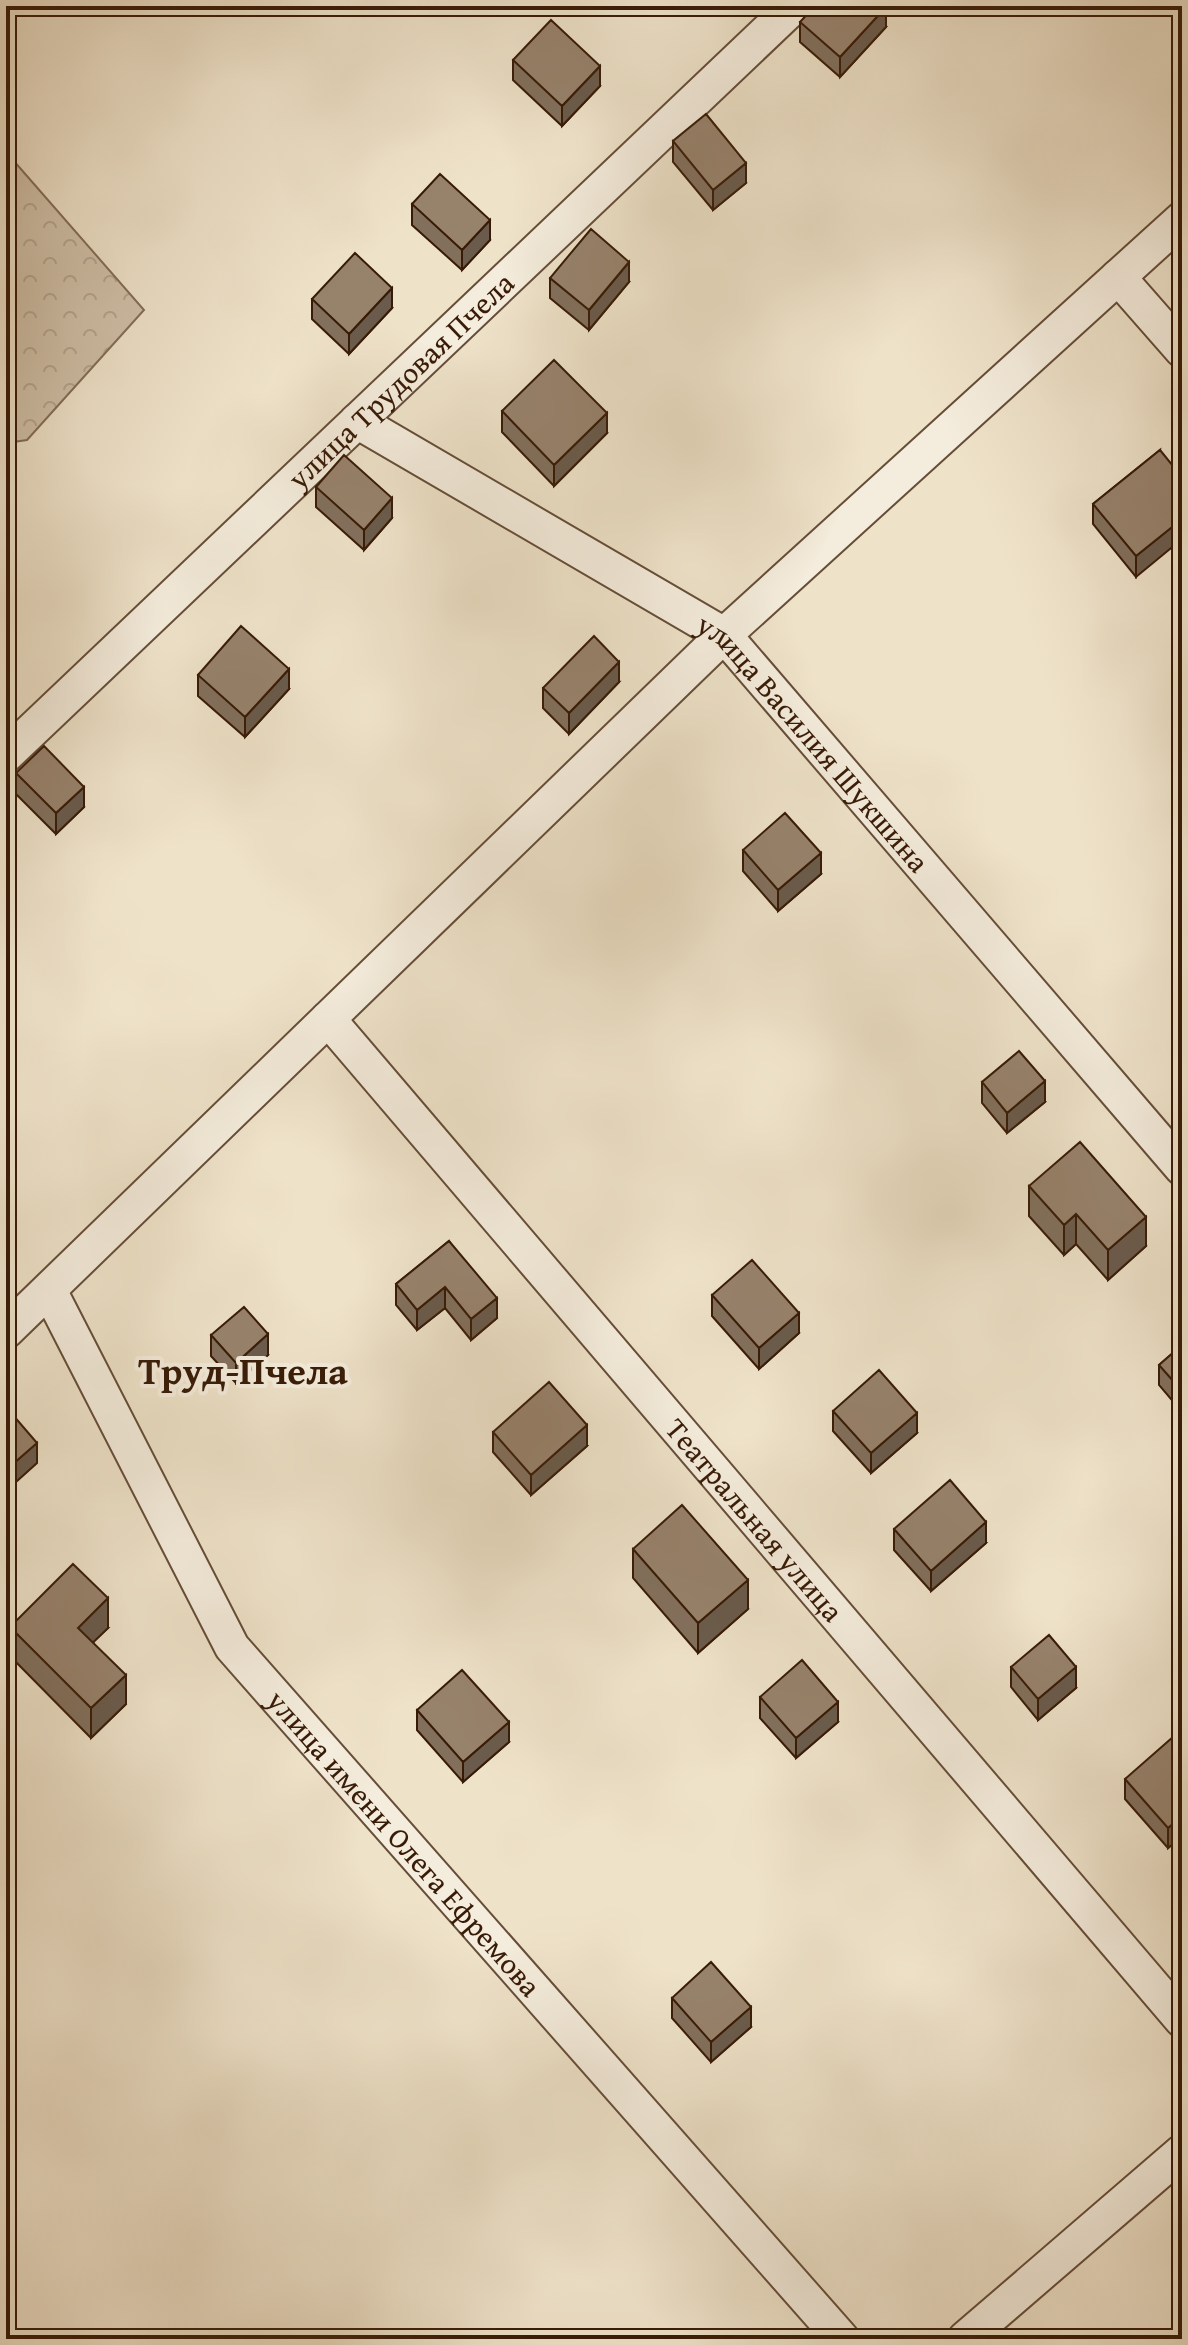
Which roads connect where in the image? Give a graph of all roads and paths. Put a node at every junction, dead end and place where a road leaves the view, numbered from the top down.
1 (794, 6) edge
2 (1182, 219) edge
3 (1118, 277) junction
4 (1182, 350) edge
5 (357, 421) junction
6 (724, 635) junction
7 (6, 755) edge
8 (328, 1019) junction
9 (1182, 1168) edge
10 (49, 1290) junction
11 (6, 1331) edge
12 (1182, 2020) edge
13 (1182, 2152) edge
14 (842, 2339) edge
15 (965, 2339) edge

1 - 5 street, улица Трудовая Пчела
2 - 3 street
3 - 4 street
3 - 6 street
5 - 6 street, улица Василия Шукшина
5 - 7 street, улица Трудовая Пчела
6 - 8 street
6 - 9 street, улица Василия Шукшина
8 - 10 street
8 - 12 street, Театральная улица
10 - 11 street
10 - 14 street, улица имени Олега Ефремова
13 - 15 street

